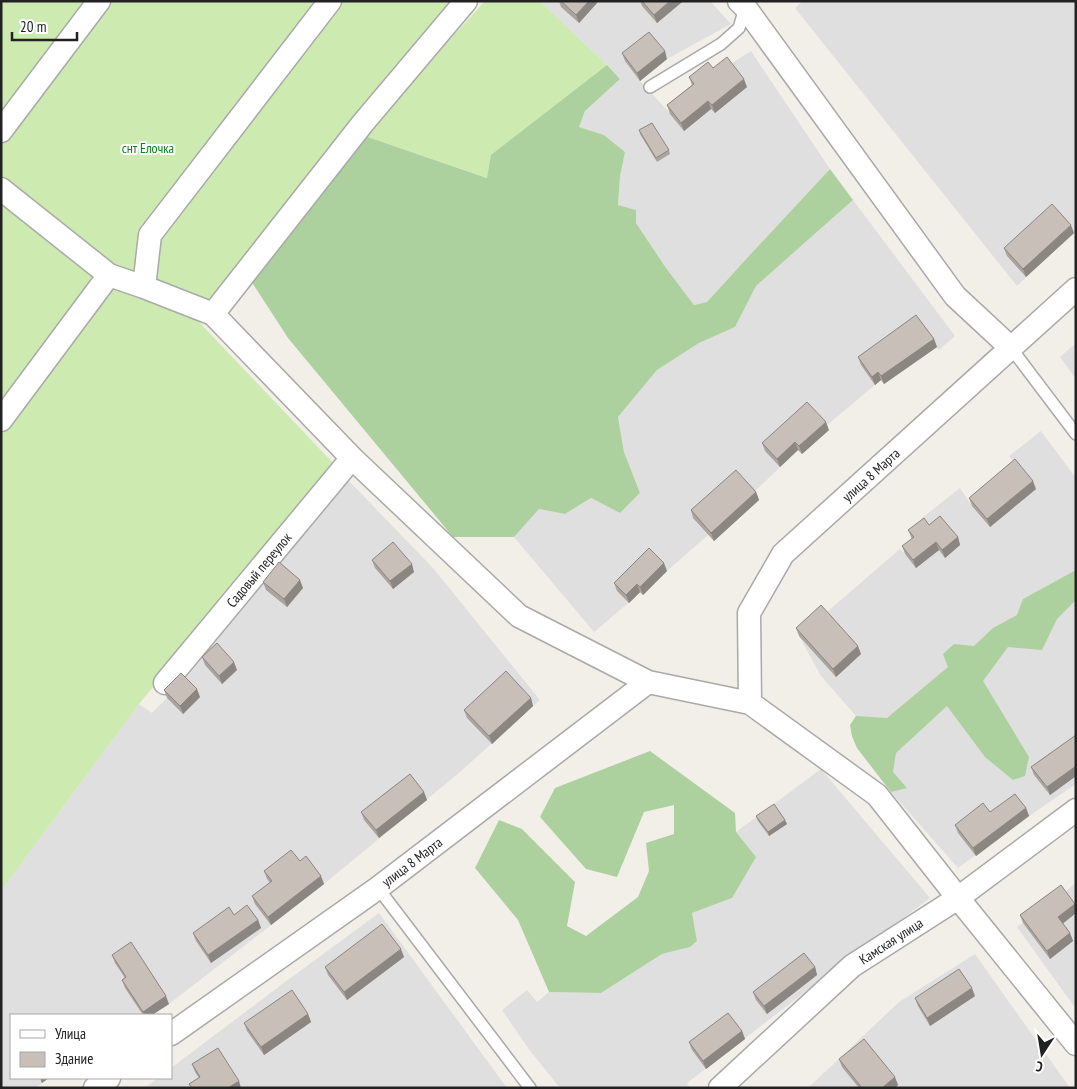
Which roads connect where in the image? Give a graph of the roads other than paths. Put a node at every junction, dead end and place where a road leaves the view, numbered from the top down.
1 (99, 1) edge
2 (330, 1) edge
3 (466, 1) edge
4 (745, 3) edge
5 (650, 87) dead end
6 (1, 131) edge
7 (1, 189) edge
8 (110, 276) junction
9 (144, 286) junction
10 (1076, 289) edge
11 (214, 314) junction
12 (1011, 348) junction
13 (1, 420) edge
14 (1076, 434) edge
15 (352, 458) junction
16 (648, 682) junction
17 (165, 683) dead end
18 (750, 703) junction
19 (1076, 810) edge
20 (378, 888) junction
21 (958, 898) junction
22 (172, 1033) edge
23 (1076, 1044) edge
24 (108, 1079) edge
25 (95, 1088) edge
26 (530, 1088) edge
27 (720, 1088) edge

1 - 6 street
2 - 9 street
3 - 11 street
4 - 5 lane
4 - 12 street
7 - 8 street
8 - 9 street
8 - 13 street
9 - 11 street
10 - 12 street, улица 8 Марта
11 - 15 street
12 - 14 lane
12 - 18 street, улица 8 Марта
15 - 16 street
15 - 17 street, Садовый переулок
16 - 18 street
16 - 20 street, улица 8 Марта
18 - 21 street
19 - 21 street, Камская улица
20 - 22 street, улица 8 Марта
20 - 26 lane
21 - 23 street
21 - 27 street, Камская улица
24 - 25 street

